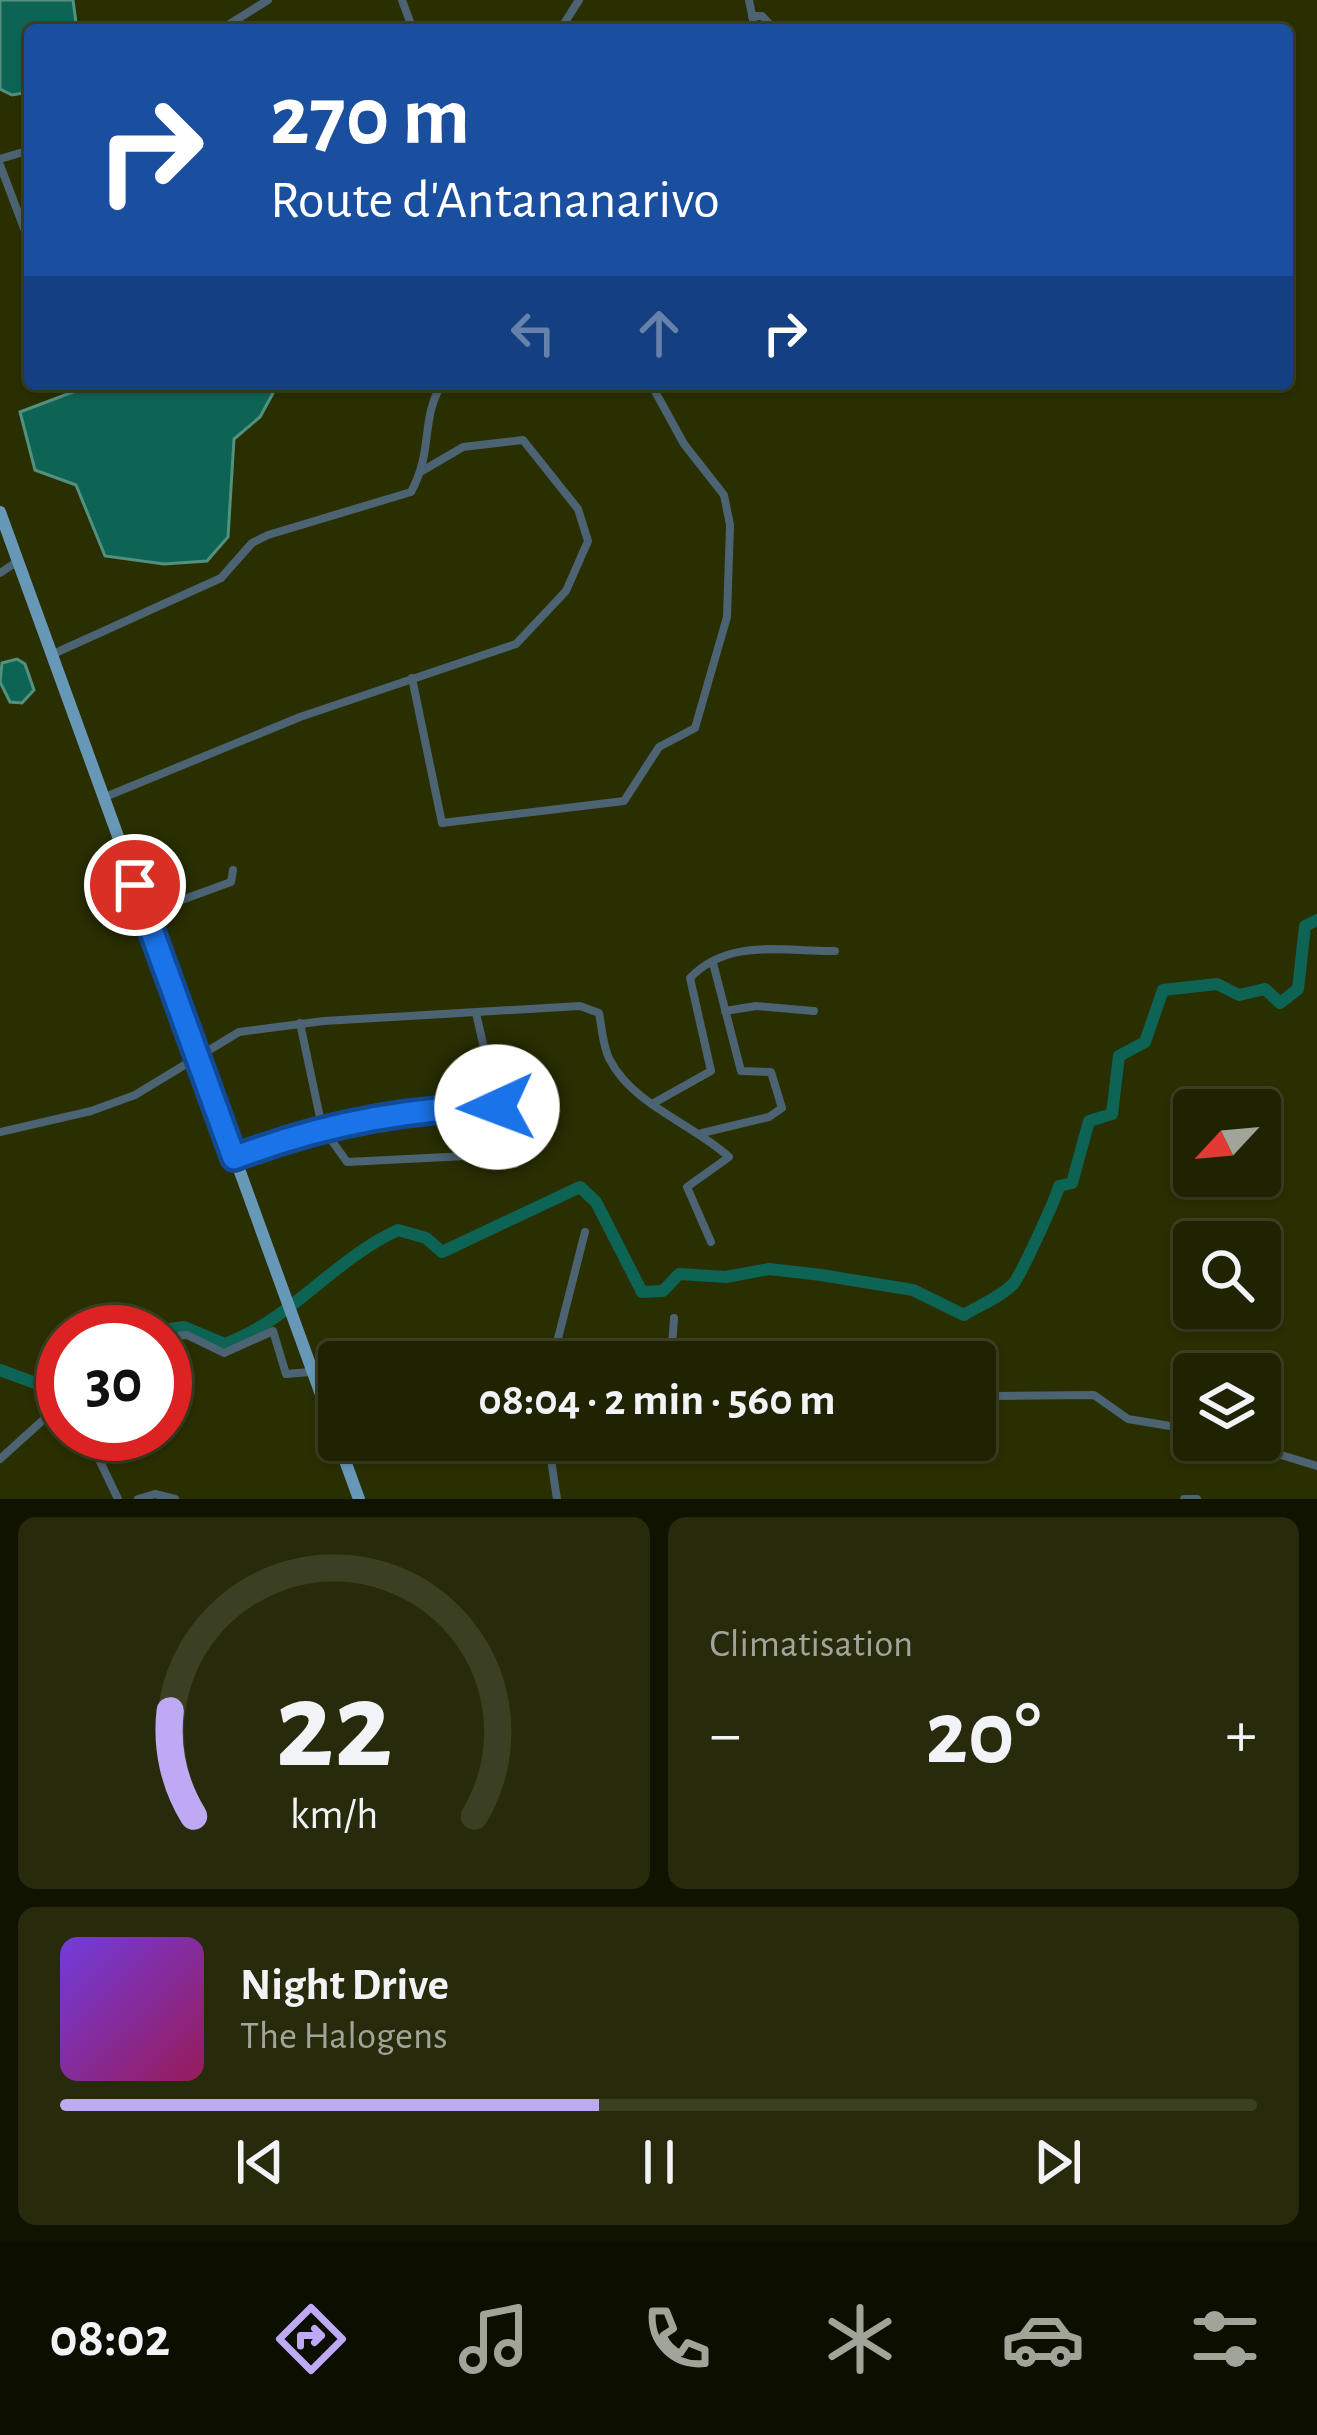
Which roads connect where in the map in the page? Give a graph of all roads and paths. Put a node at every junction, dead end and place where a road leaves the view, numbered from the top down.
1 (268, 0) edge
2 (748, 0) edge
3 (752, 16) junction
4 (230, 24) edge
5 (754, 24) edge
6 (769, 24) edge
7 (0, 162) edge
8 (24, 228) edge
9 (438, 390) edge
10 (654, 390) edge
11 (422, 472) junction
12 (0, 512) edge
13 (5, 541) edge
14 (18, 561) junction
15 (0, 573) edge
16 (53, 654) junction
17 (412, 678) junction
18 (105, 797) junction
19 (233, 870) dead end
20 (145, 913) junction
21 (835, 951) dead end
22 (713, 963) junction
23 (725, 1011) junction
24 (814, 1011) dead end
25 (476, 1012) junction
26 (300, 1023) junction
27 (200, 1059) junction
28 (652, 1104) junction
29 (497, 1107) junction
30 (322, 1127) junction
31 (0, 1132) edge
32 (700, 1133) junction
33 (234, 1158) junction
34 (502, 1162) junction
35 (515, 1164) dead end
36 (585, 1232) dead end
37 (711, 1242) dead end
38 (674, 1318) dead end
39 (192, 1337) edge
40 (557, 1341) edge
41 (672, 1341) edge
42 (310, 1372) junction
43 (996, 1396) dead end
44 (36, 1426) edge
45 (1173, 1427) edge
46 (1281, 1455) edge
47 (0, 1459) edge
48 (100, 1461) edge
49 (551, 1461) edge
50 (1317, 1466) edge
51 (118, 1499) edge
52 (138, 1499) edge
53 (175, 1499) edge
54 (358, 1499) edge
55 (556, 1499) edge
56 (1184, 1499) edge
57 (1197, 1499) edge

1 - 4 street
2 - 3 street
3 - 5 street
3 - 6 street
7 - 8 street
9 - 11 street
10 - 17 street
11 - 16 street
11 - 17 street
12 - 13 main road
13 - 14 main road
14 - 15 street
14 - 16 main road
16 - 18 main road
17 - 18 street
18 - 20 main road
19 - 20 street
20 - 27 main road
21 - 22 street
22 - 23 street
22 - 28 street
23 - 24 street
23 - 32 street
25 - 26 street
25 - 28 street
25 - 29 street
26 - 27 street
26 - 30 street
27 - 31 street
27 - 33 main road
28 - 32 street
29 - 30 street
29 - 34 street
30 - 33 street
30 - 34 street
32 - 37 street
33 - 42 main road
34 - 35 street
36 - 40 street
38 - 41 street
39 - 42 street
42 - 54 main road
43 - 45 street
44 - 47 street
46 - 50 street
48 - 51 street
49 - 55 street
52 - 53 street
56 - 57 street

